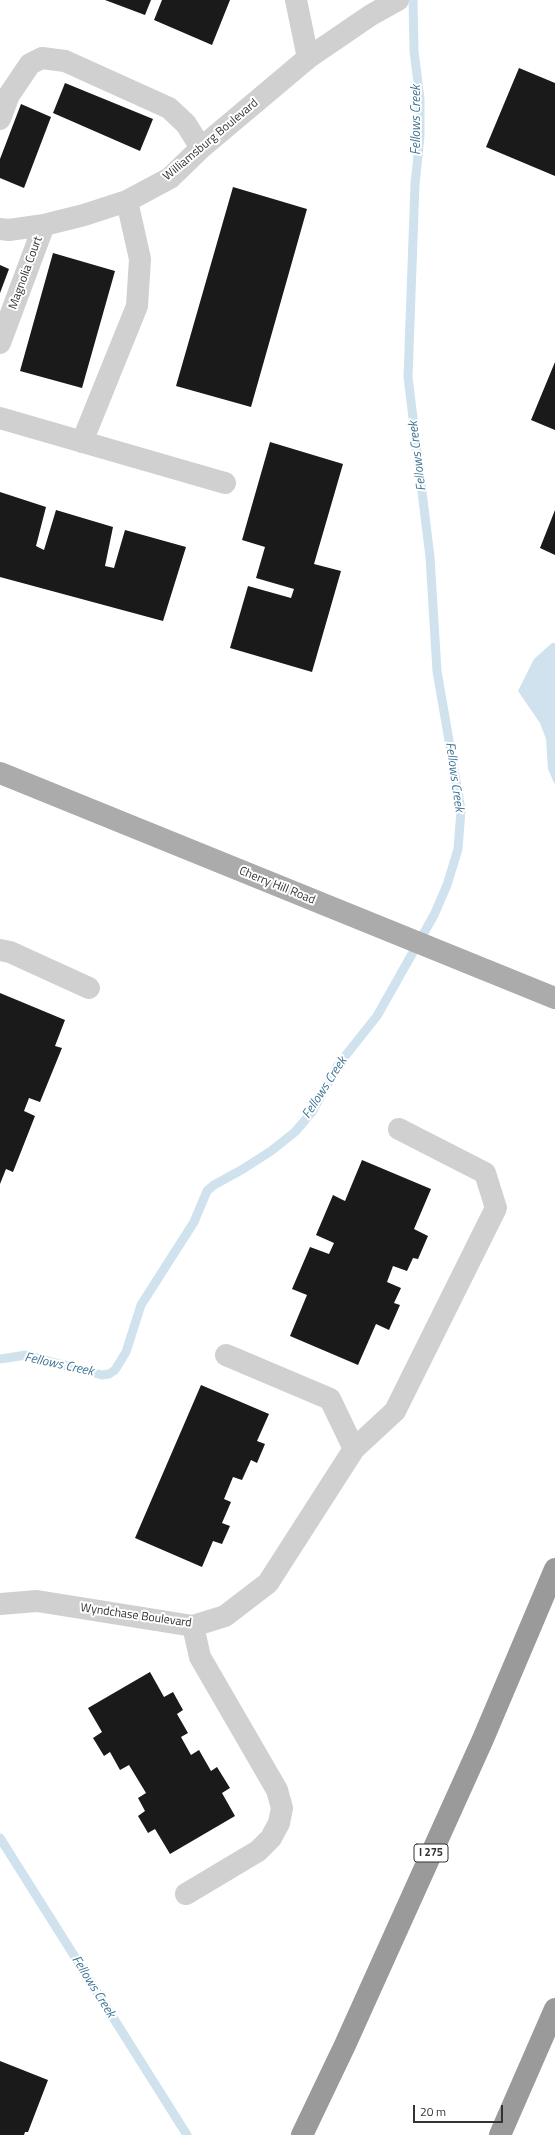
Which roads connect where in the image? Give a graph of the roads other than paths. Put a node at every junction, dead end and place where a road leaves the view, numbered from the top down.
1 (296, 0) edge
2 (398, 0) edge
3 (308, 58) junction
4 (0, 119) edge
5 (201, 148) junction
6 (127, 200) junction
7 (44, 225) junction
8 (0, 229) edge
9 (0, 343) edge
10 (0, 418) edge
11 (82, 442) junction
12 (225, 483) dead end
13 (0, 773) edge
14 (0, 950) edge
15 (89, 988) dead end
16 (555, 998) edge
17 (399, 1129) dead end
18 (226, 1355) dead end
19 (354, 1449) junction
20 (555, 1569) edge
21 (0, 1604) edge
22 (193, 1626) junction
23 (186, 1894) dead end
24 (555, 2009) edge
25 (302, 2135) edge
26 (500, 2135) edge

1 - 3 street
2 - 3 street, Williamsburg Boulevard
3 - 5 street, Williamsburg Boulevard
4 - 5 street
5 - 6 street, Williamsburg Boulevard
6 - 7 street, Williamsburg Boulevard
6 - 11 street
7 - 8 street, Williamsburg Boulevard
7 - 9 street, Magnolia Court
10 - 11 street
11 - 12 street
13 - 16 main road, Cherry Hill Road
14 - 15 street
17 - 19 street, Wyndchase Boulevard
18 - 19 street
19 - 22 street, Wyndchase Boulevard
20 - 25 highway, I 275
21 - 22 street, Wyndchase Boulevard
22 - 23 street
24 - 26 highway

